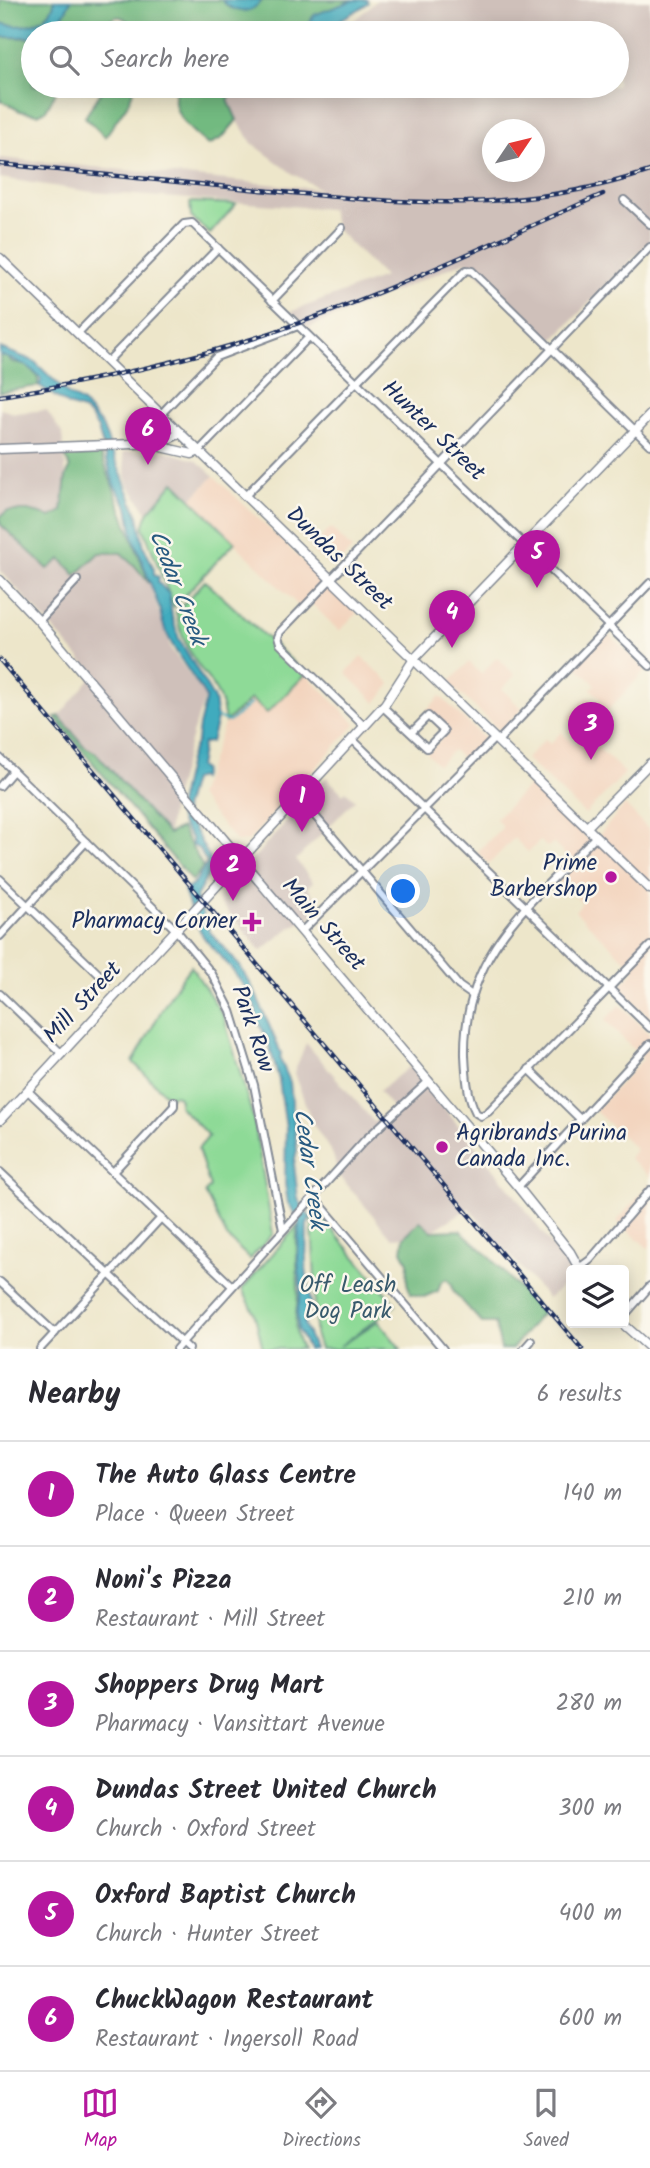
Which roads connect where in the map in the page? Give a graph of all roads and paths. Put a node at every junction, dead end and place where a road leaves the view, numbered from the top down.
1 (624, 200) dead end
2 (650, 224) edge
3 (342, 228) dead end
4 (650, 247) edge
5 (218, 248) junction
6 (0, 258) edge
7 (272, 301) junction
8 (298, 326) junction
9 (78, 333) junction
10 (309, 337) junction
11 (551, 349) junction
12 (107, 362) junction
13 (356, 382) junction
14 (161, 414) junction
15 (650, 415) edge
16 (635, 430) junction
17 (181, 433) junction
18 (151, 444) junction
19 (650, 445) edge
20 (0, 449) edge
21 (199, 451) junction
22 (441, 463) junction
23 (245, 496) junction
24 (524, 544) junction
25 (330, 578) junction
26 (0, 580) edge
27 (77, 580) dead end
28 (650, 583) edge
29 (39, 621) junction
30 (608, 626) junction
31 (414, 659) junction
32 (650, 666) edge
33 (382, 706) junction
34 (364, 726) junction
35 (411, 733) junction
36 (352, 739) junction
37 (496, 739) junction
38 (0, 758) edge
39 (650, 763) edge
40 (13, 771) junction
41 (0, 786) edge
42 (299, 797) junction
43 (425, 808) junction
44 (587, 827) junction
45 (596, 836) junction
46 (86, 842) junction
47 (241, 859) junction
48 (362, 872) junction
49 (0, 879) edge
50 (650, 889) edge
51 (28, 906) junction
52 (526, 908) junction
53 (176, 930) junction
54 (303, 930) junction
55 (0, 936) edge
56 (650, 946) edge
57 (106, 981) dead end
58 (608, 988) junction
59 (0, 994) edge
60 (472, 995) junction
61 (650, 1028) edge
62 (650, 1044) edge
63 (62, 1054) junction
64 (529, 1069) junction
65 (429, 1081) junction
66 (28, 1091) junction
67 (174, 1101) dead end
68 (1, 1116) edge
69 (580, 1119) junction
70 (0, 1172) edge
71 (113, 1172) junction
72 (518, 1186) junction
73 (649, 1193) edge
74 (314, 1196) junction
75 (161, 1218) junction
76 (283, 1230) junction
77 (577, 1265) edge
78 (584, 1265) edge
79 (109, 1274) junction
80 (0, 1282) edge
81 (232, 1286) junction
82 (650, 1286) edge
83 (629, 1310) edge
84 (628, 1328) edge
85 (55, 1333) junction
86 (531, 1341) dead end
87 (182, 1343) junction
88 (650, 1348) edge
89 (40, 1349) edge
90 (176, 1349) edge
91 (188, 1349) edge
92 (443, 1349) edge
93 (524, 1349) edge

1 - 2 street
3 - 7 street
4 - 11 street
5 - 7 street, Hunter Street
5 - 9 street, Hunter Street
5 - 12 street
6 - 9 main road, Dundas Street
7 - 8 street, Hunter Street
8 - 10 street, Hunter Street
8 - 14 street
9 - 12 main road, Dundas Street
10 - 13 street, Hunter Street
10 - 21 street
11 - 13 street
11 - 16 street
11 - 22 street
12 - 14 main road, Dundas Street
13 - 22 street, Hunter Street
13 - 23 street
14 - 17 main road, Dundas Street
14 - 18 main road
15 - 16 main road, Mill Street
16 - 19 street
16 - 24 main road, Mill Street
17 - 18 main road
17 - 21 main road, Dundas Street
18 - 20 main road
18 - 21 main road
21 - 23 main road, Dundas Street
22 - 24 street, Hunter Street
22 - 25 street
23 - 25 main road, Dundas Street
24 - 30 street, Hunter Street
24 - 31 main road, Mill Street
25 - 31 main road, Dundas Street
25 - 34 street
26 - 29 main road, Main Street
27 - 29 street
28 - 30 street
29 - 47 main road, Main Street
30 - 32 street, Hunter Street
30 - 37 street
31 - 33 main road, Mill Street
31 - 37 main road, Dundas Street
33 - 34 main road, Mill Street
33 - 35 street
34 - 36 main road, Mill Street
35 - 35 street
36 - 42 main road, Mill Street
36 - 43 street
37 - 43 street
37 - 44 main road, Dundas Street
38 - 40 street, Park Row
39 - 44 main road
40 - 41 street
40 - 46 street, Park Row
42 - 47 main road, Mill Street
42 - 48 street
43 - 48 street
43 - 52 street
44 - 45 main road, Dundas Street
45 - 50 main road, Dundas Street
45 - 52 street
46 - 51 street
46 - 53 street, Park Row
47 - 53 main road, Mill Street
47 - 54 main road, Main Street
48 - 54 street
48 - 60 street
49 - 51 street
51 - 55 street
51 - 57 street
52 - 58 street
52 - 60 street
53 - 63 main road, Mill Street
53 - 76 street, Park Row
54 - 65 main road, Main Street
56 - 58 street
58 - 61 street
58 - 64 street
59 - 63 street
60 - 64 street
62 - 69 street
63 - 66 main road, Mill Street
64 - 69 street
65 - 72 main road, Main Street
65 - 74 street
66 - 68 main road, Mill Street
66 - 71 street
67 - 71 street
69 - 72 street
70 - 79 street
71 - 75 street
72 - 77 main road, Main Street
73 - 78 street
74 - 76 street
74 - 92 street
75 - 79 street
75 - 81 street
76 - 81 street
79 - 85 street
79 - 87 street
80 - 85 street
81 - 87 street
82 - 83 street
84 - 88 main road
85 - 89 street
86 - 93 street
87 - 90 street
87 - 91 street

